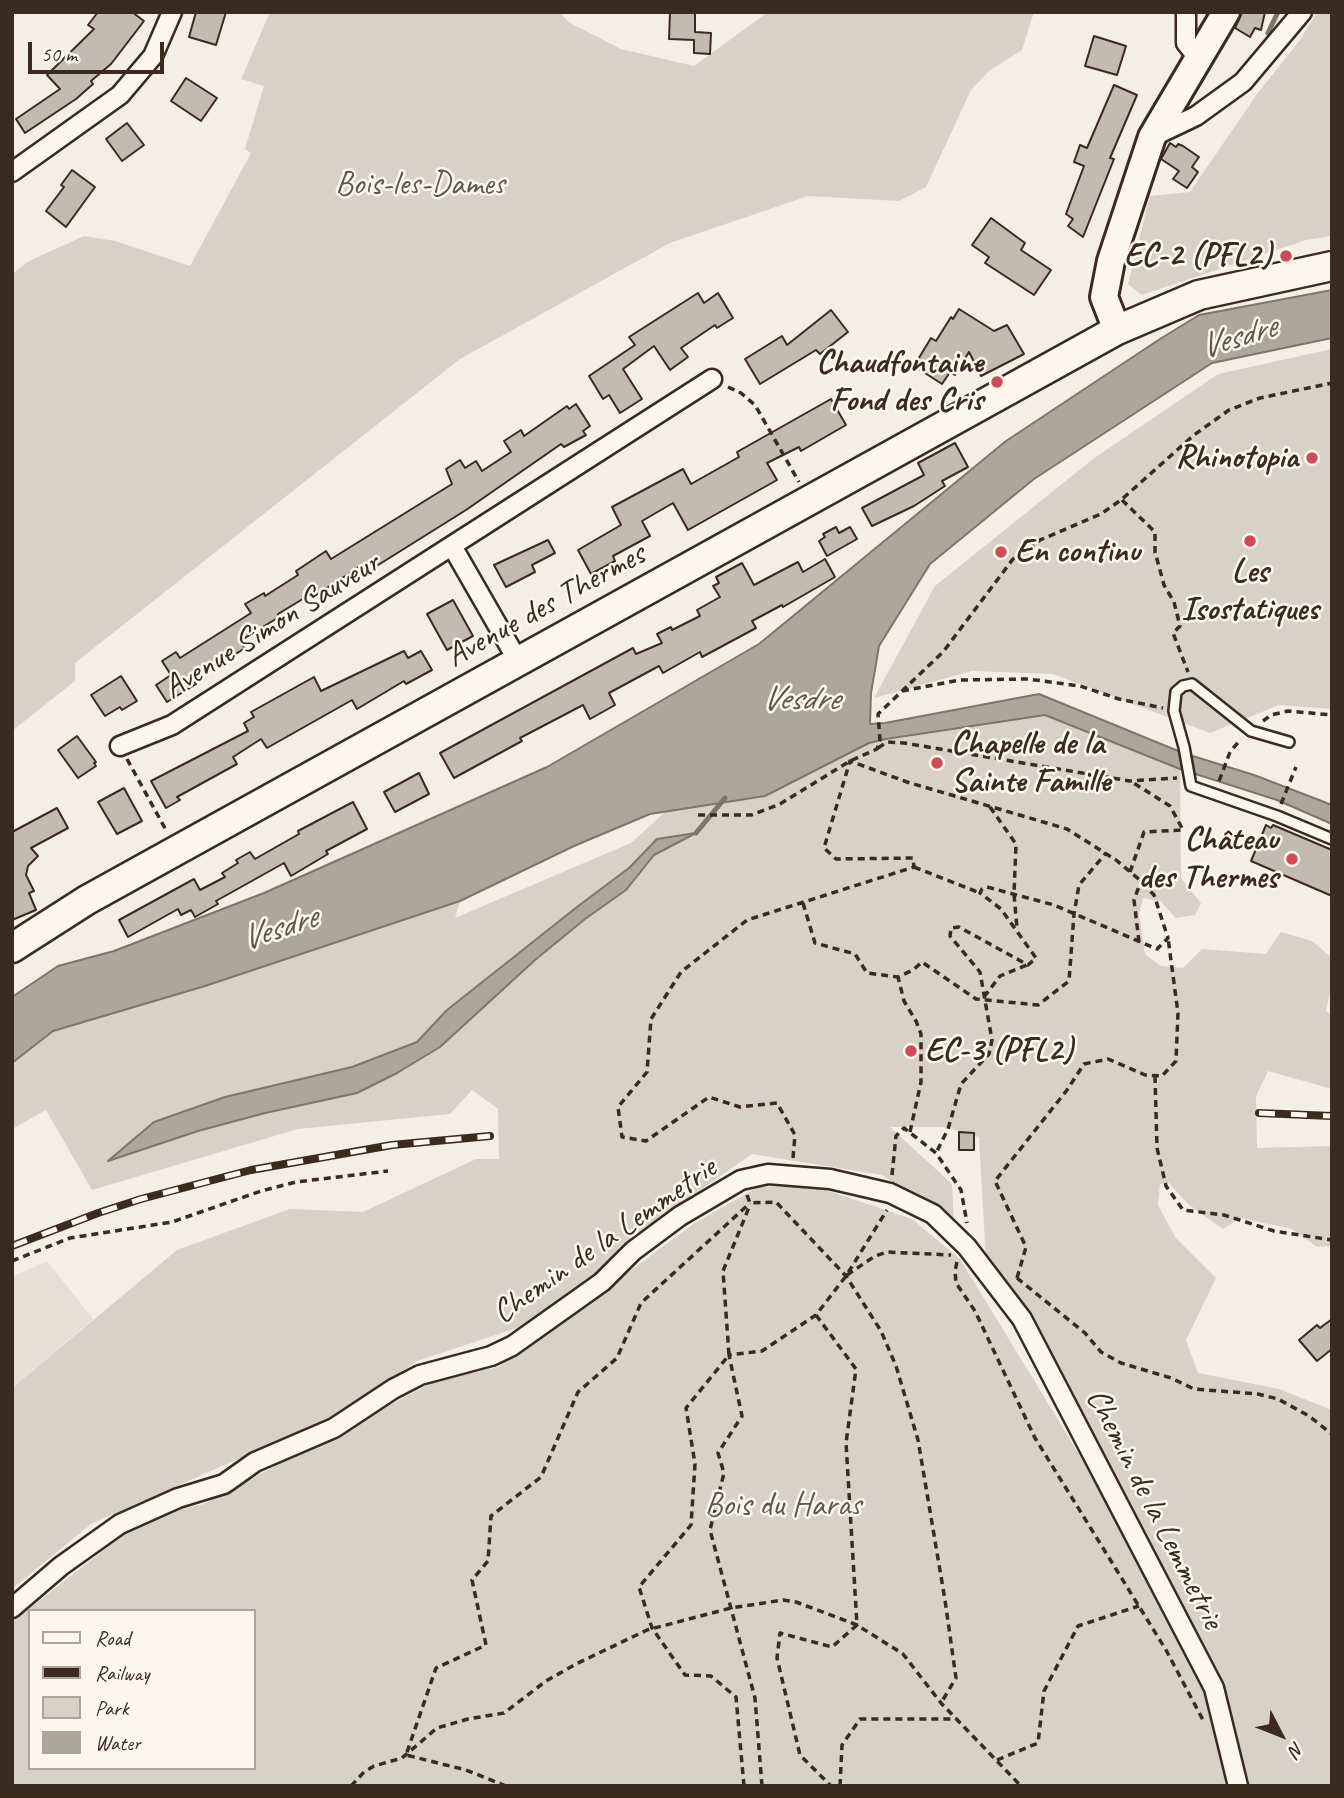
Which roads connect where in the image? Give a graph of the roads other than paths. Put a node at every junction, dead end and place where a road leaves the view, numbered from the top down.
1 (172, 12) edge
2 (1186, 12) edge
3 (1227, 12) edge
4 (1302, 12) edge
5 (1199, 59) junction
6 (1152, 137) junction
7 (12, 172) edge
8 (1332, 266) edge
9 (1117, 330) junction
10 (712, 379) road end
11 (452, 547) junction
12 (518, 661) junction
13 (1289, 742) dead end
14 (120, 746) road end
15 (1332, 839) edge
16 (12, 948) edge
17 (12, 1608) edge
18 (1238, 1786) edge

1 - 7 street
2 - 5 street
3 - 5 street
4 - 6 street
5 - 6 street
6 - 9 street
8 - 9 main road, Avenue des Thermes
9 - 12 main road, Avenue des Thermes
10 - 11 street, Avenue Simon Sauveur
11 - 12 street
11 - 14 street, Avenue Simon Sauveur
12 - 16 main road, Avenue des Thermes
13 - 15 lane
17 - 18 street, Chemin de la Lemmetrie

